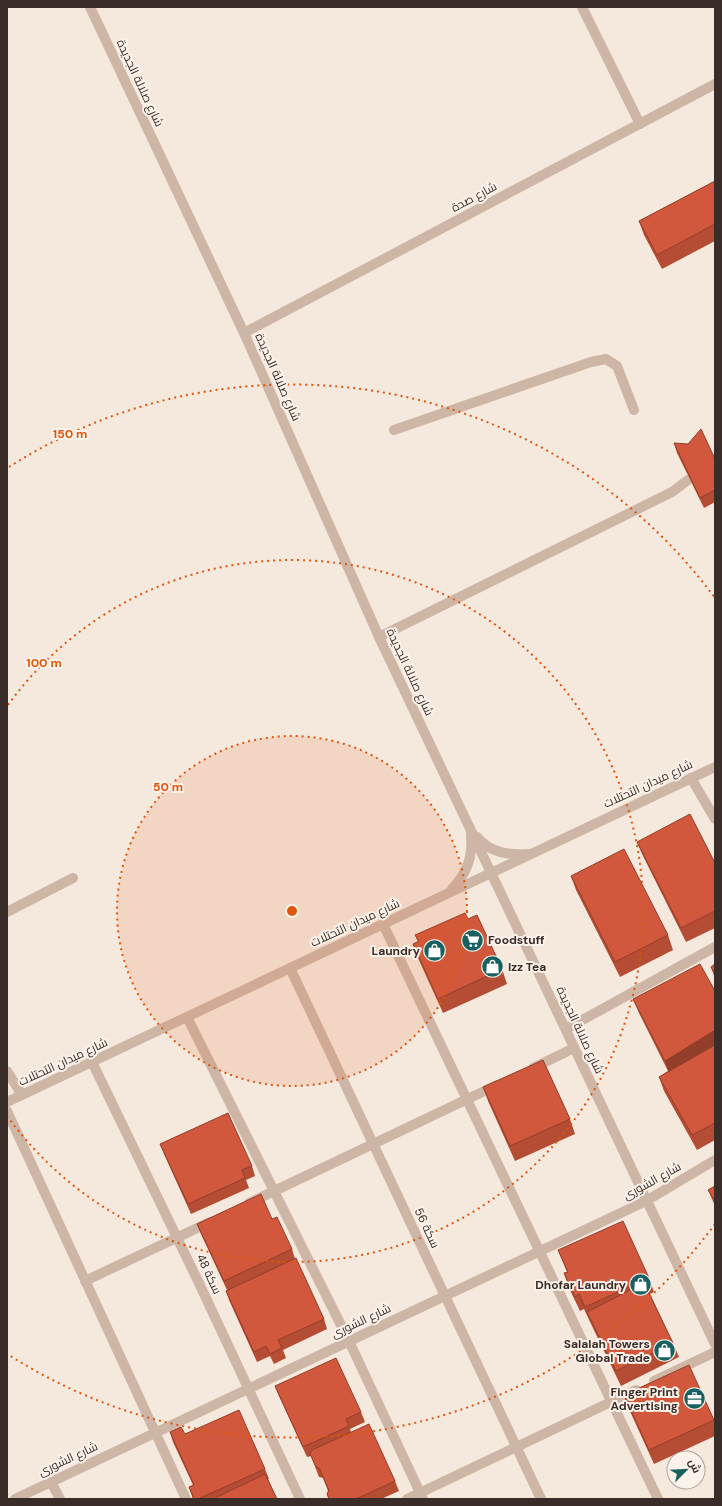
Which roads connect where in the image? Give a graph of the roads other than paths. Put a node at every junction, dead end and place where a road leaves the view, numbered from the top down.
1 (90, 7) edge
2 (582, 7) edge
3 (715, 84) edge
4 (640, 124) junction
5 (244, 333) junction
6 (634, 410) dead end
7 (394, 430) dead end
8 (688, 480) edge
9 (379, 637) junction
10 (715, 767) edge
11 (691, 778) junction
12 (715, 819) edge
13 (471, 829) junction
14 (532, 854) junction
15 (492, 873) junction
16 (73, 878) dead end
17 (448, 894) junction
18 (7, 912) edge
19 (383, 924) junction
20 (715, 947) edge
21 (290, 968) junction
22 (187, 1017) junction
23 (566, 1029) junction
24 (574, 1048) junction
25 (92, 1062) junction
26 (7, 1071) edge
27 (524, 1072) edge
28 (503, 1082) edge
29 (22, 1095) junction
30 (467, 1100) junction
31 (7, 1102) edge
32 (7, 1112) edge
33 (373, 1144) junction
34 (715, 1160) edge
35 (274, 1191) junction
36 (646, 1201) junction
37 (239, 1208) edge
38 (218, 1218) edge
39 (177, 1238) junction
40 (540, 1251) junction
41 (85, 1281) junction
42 (445, 1296) junction
43 (349, 1341) junction
44 (715, 1344) edge
45 (715, 1352) edge
46 (248, 1389) junction
47 (611, 1401) junction
48 (155, 1433) junction
49 (516, 1447) junction
50 (51, 1482) junction
51 (422, 1496) edge
52 (15, 1499) edge
53 (60, 1499) edge
54 (186, 1499) edge
55 (300, 1499) edge
56 (407, 1499) edge
57 (541, 1499) edge
58 (658, 1499) edge

1 - 5 street, شارع صلالة الجديدة
2 - 4 street
3 - 4 street, شارع صدة
4 - 5 street, شارع صدة
5 - 9 street, شارع صلالة الجديدة
6 - 7 street
8 - 9 street
9 - 13 street, شارع صلالة الجديدة
10 - 11 street, شارع ميدان التحتلات
11 - 12 street
11 - 14 street, شارع ميدان التحتلات
13 - 14 street
13 - 15 street, شارع صلالة الجديدة
13 - 17 street
14 - 15 street, شارع ميدان التحتلات
15 - 17 street, شارع ميدان التحتلات
15 - 23 street, شارع صلالة الجديدة
16 - 18 street
17 - 19 street, شارع ميدان التحتلات
19 - 21 street, شارع ميدان التحتلات
19 - 30 street
20 - 23 street
21 - 22 street, شارع ميدان التحتلات
21 - 33 street, سكة 56
22 - 25 street, شارع ميدان التحتلات
22 - 35 street
23 - 24 street, شارع صلالة الجديدة
24 - 27 street
24 - 36 street, شارع صلالة الجديدة
25 - 29 street, شارع ميدان التحتلات
25 - 39 street, سكة 48
26 - 29 street
28 - 30 street
29 - 31 street, شارع ميدان التحتلات
30 - 33 street
30 - 40 street
32 - 41 street
33 - 35 street
33 - 42 street, سكة 56
34 - 36 street, شارع الشورى
35 - 37 street
35 - 43 street
36 - 40 street, شارع الشورى
36 - 44 street, شارع صلالة الجديدة
38 - 39 street
39 - 41 street
39 - 46 street, سكة 48
40 - 42 street, شارع الشورى
40 - 47 street
41 - 48 street
42 - 43 street, شارع الشورى
42 - 49 street, سكة 56
43 - 46 street, شارع الشورى
43 - 51 street
45 - 47 street
46 - 48 street, شارع الشورى
46 - 55 street, سكة 48
47 - 49 street
47 - 58 street
48 - 50 street, شارع الشورى
48 - 54 street
49 - 51 street
49 - 57 street, سكة 56
50 - 52 street, شارع الشورى
50 - 53 street
51 - 56 street

